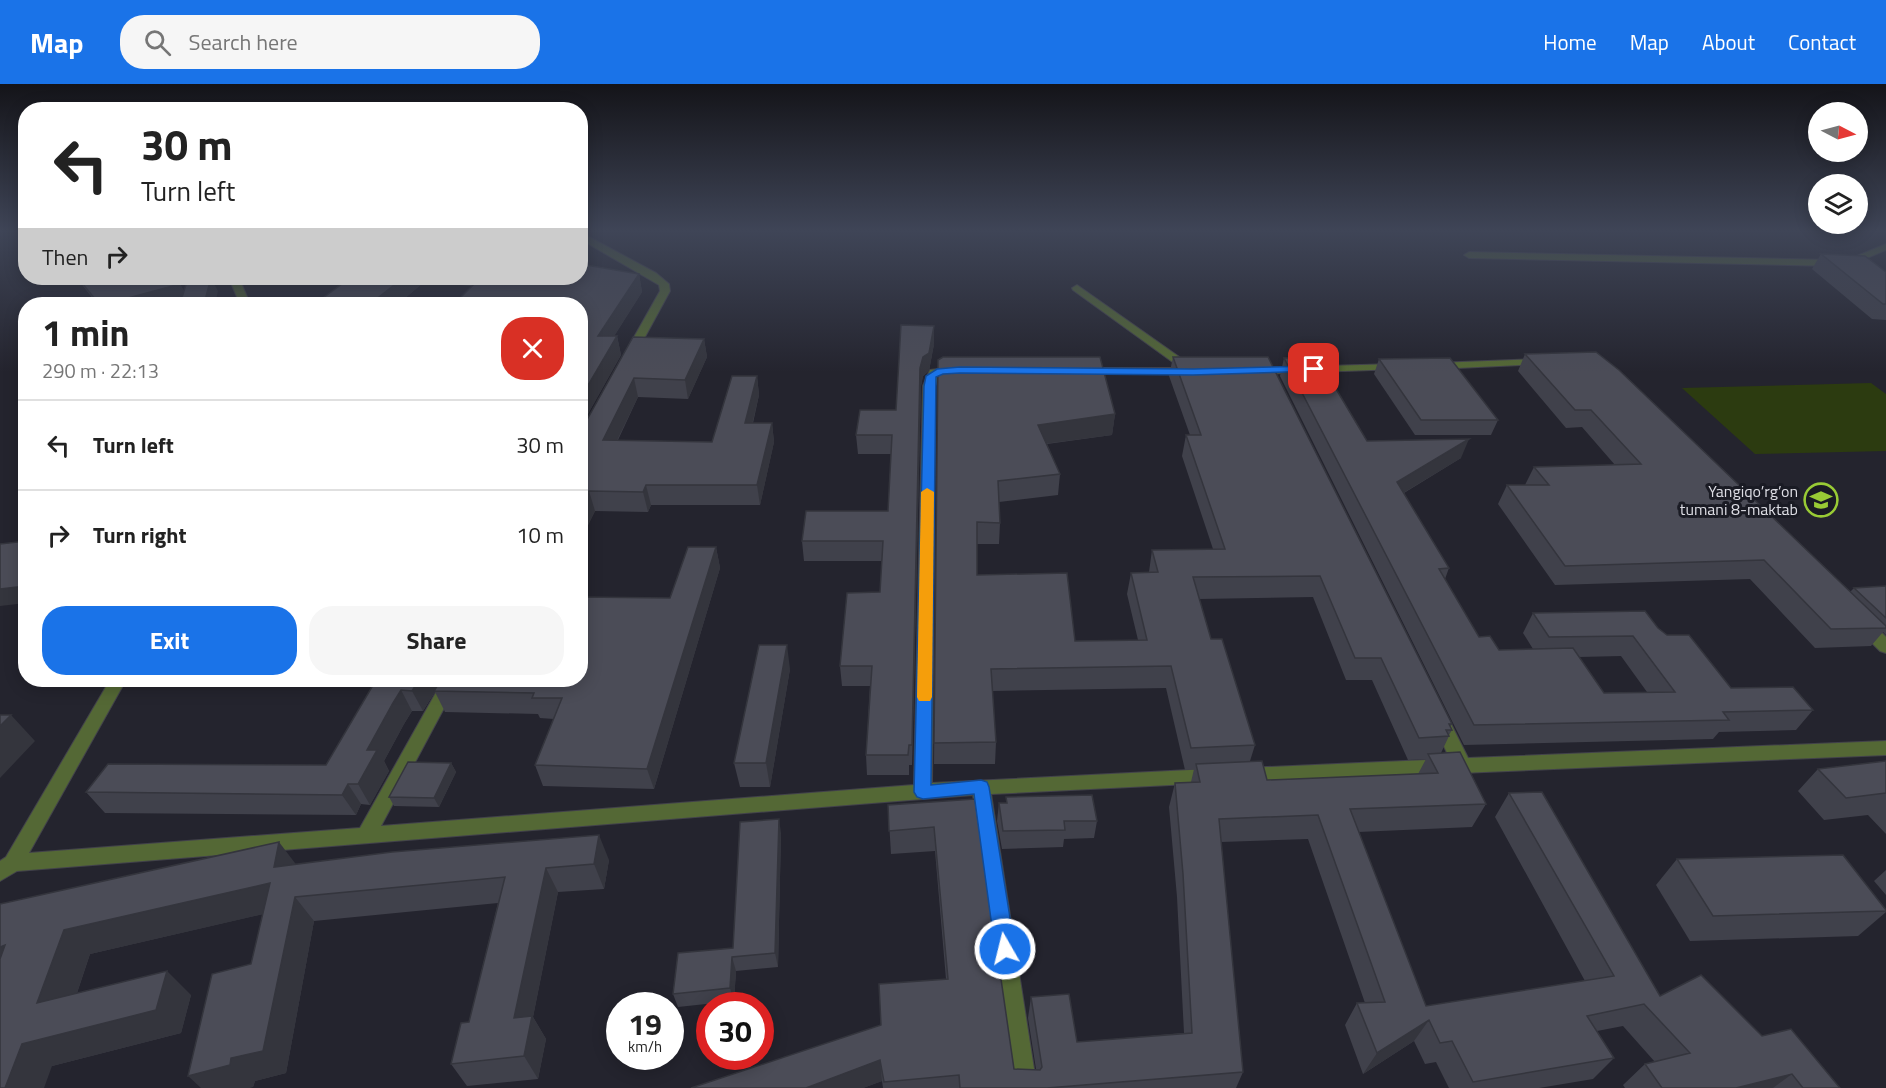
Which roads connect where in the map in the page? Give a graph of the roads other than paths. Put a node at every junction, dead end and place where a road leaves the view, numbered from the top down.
1 (657, 279) edge
2 (1077, 288) dead end
3 (1552, 362) edge
4 (625, 363) edge
5 (972, 370) edge
6 (1077, 371) edge
7 (1247, 371) edge
8 (1852, 614) edge
9 (1886, 647) edge
10 (114, 687) edge
11 (447, 687) edge
12 (1431, 701) edge
13 (1886, 748) edge
14 (1462, 765) junction
15 (981, 787) junction
16 (923, 792) junction
17 (366, 835) junction
18 (7, 868) edge
19 (1025, 1088) edge

1 - 4 street
2 - 6 street
3 - 7 street
5 - 16 street
8 - 9 street
10 - 18 street
11 - 17 street
12 - 14 street
13 - 14 street
14 - 15 street
15 - 16 street
15 - 19 street
16 - 17 street
17 - 18 street

